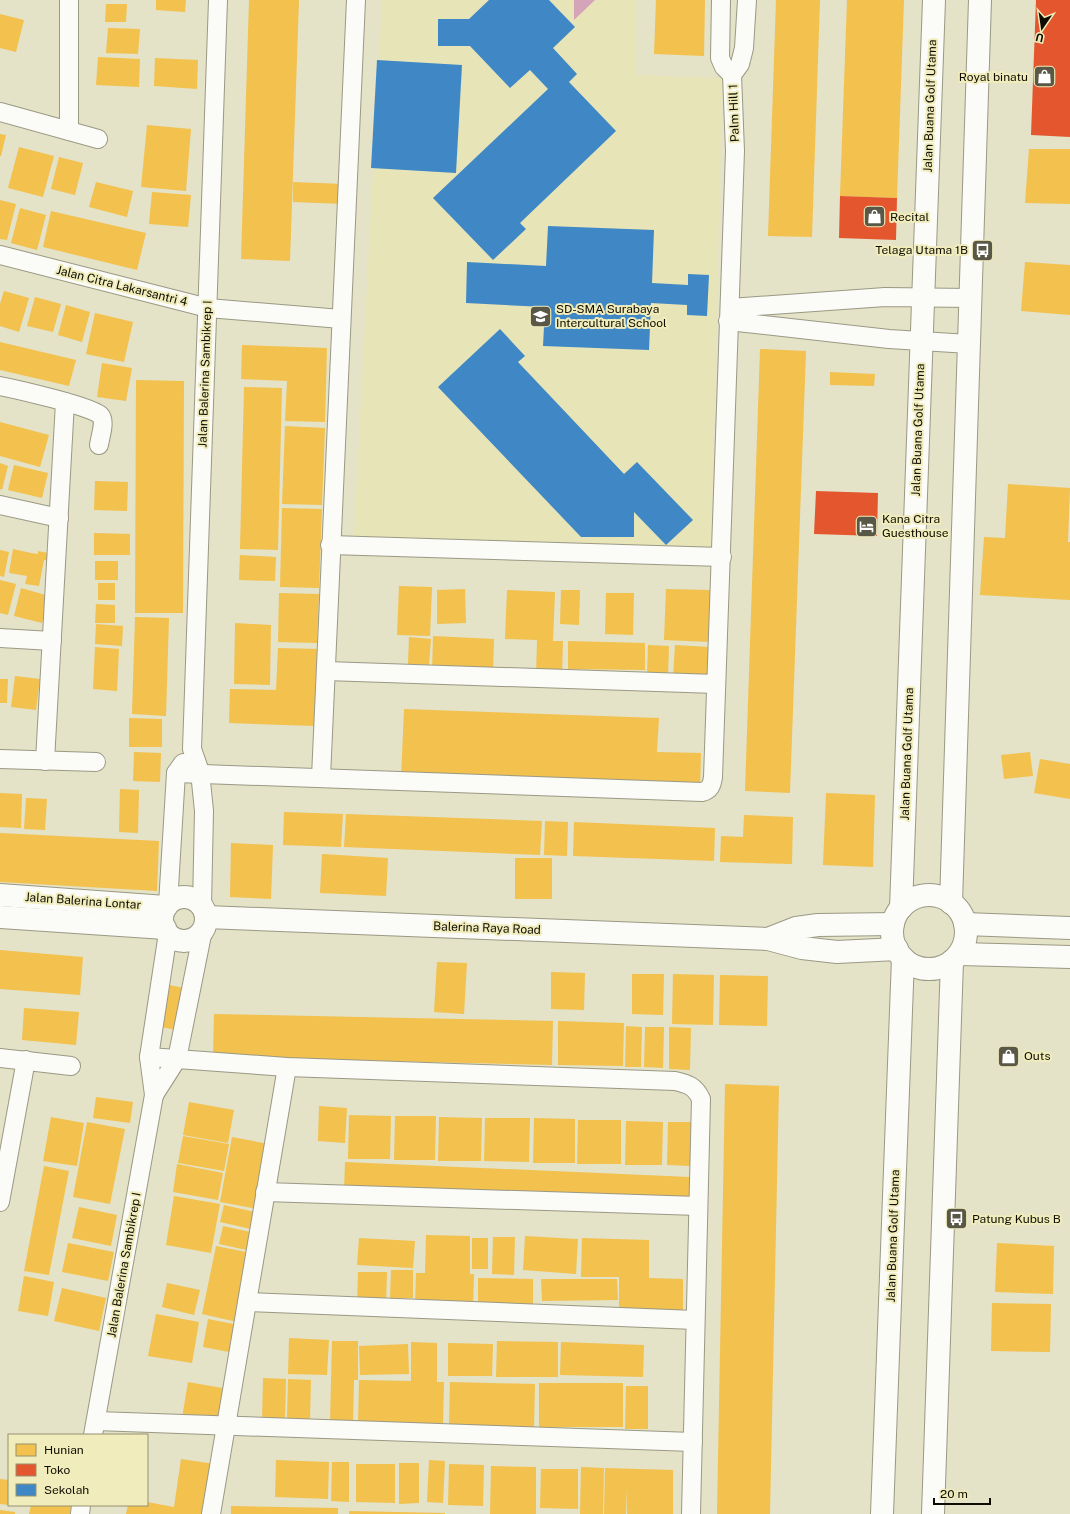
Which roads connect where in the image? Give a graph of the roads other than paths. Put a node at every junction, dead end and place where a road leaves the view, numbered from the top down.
1 (218, 0) edge
2 (356, 0) edge
3 (721, 0) edge
4 (747, 0) edge
5 (934, 0) edge
6 (980, 0) edge
7 (65, 1) edge
8 (732, 75) junction
9 (0, 112) edge
10 (69, 131) junction
11 (98, 139) dead end
12 (0, 255) edge
13 (923, 296) junction
14 (970, 298) junction
15 (208, 308) junction
16 (729, 315) junction
17 (342, 319) junction
18 (921, 342) junction
19 (969, 344) junction
20 (0, 386) edge
21 (65, 402) junction
22 (99, 445) dead end
23 (0, 505) edge
24 (59, 518) junction
25 (330, 545) junction
26 (722, 557) junction
27 (0, 638) edge
28 (52, 641) junction
29 (326, 671) junction
30 (716, 684) junction
31 (192, 749) junction
32 (0, 759) edge
33 (45, 761) junction
34 (96, 762) dead end
35 (200, 772) junction
36 (176, 773) junction
37 (321, 778) junction
38 (0, 895) edge
39 (951, 903) junction
40 (897, 916) junction
41 (0, 917) edge
42 (167, 918) junction
43 (203, 918) junction
44 (965, 924) junction
45 (1070, 928) edge
46 (768, 939) junction
47 (900, 953) junction
48 (955, 957) junction
49 (1070, 957) edge
50 (149, 1057) junction
51 (0, 1058) edge
52 (177, 1059) junction
53 (26, 1060) junction
54 (72, 1066) dead end
55 (287, 1067) junction
56 (154, 1095) junction
57 (1, 1191) edge
58 (265, 1192) junction
59 (698, 1206) junction
60 (247, 1302) junction
61 (696, 1320) junction
62 (226, 1426) junction
63 (95, 1428) edge
64 (693, 1442) junction
65 (211, 1514) edge
66 (691, 1514) edge
67 (882, 1514) edge
68 (933, 1514) edge

1 - 15 street, Jalan Balerina Sambikrep I
2 - 17 street
3 - 8 street, Palm Hill 1
4 - 8 street, Palm Hill 1
5 - 13 main road, Jalan Buana Golf Utama
6 - 14 main road
7 - 10 street
8 - 16 street, Palm Hill 1
9 - 10 street
10 - 11 street
12 - 15 street, Jalan Citra Lakarsantri 4
13 - 14 street
13 - 16 street
13 - 18 main road, Jalan Buana Golf Utama
14 - 19 main road
15 - 17 street, Jalan Citra Lakarsantri 4
15 - 31 street, Jalan Balerina Sambikrep I
16 - 18 street
16 - 26 street, Palm Hill 1
17 - 25 street
18 - 19 street
18 - 40 main road, Jalan Buana Golf Utama
19 - 39 main road
20 - 21 street
21 - 22 street
21 - 24 street
23 - 24 street
24 - 28 street
25 - 26 street
25 - 29 street
26 - 30 street, Palm Hill 1
27 - 28 street
28 - 33 street
29 - 30 street
29 - 37 street
30 - 37 street, Palm Hill 1
31 - 35 street, Jalan Balerina Sambikrep I
31 - 36 street
32 - 33 street
33 - 34 street
35 - 36 street
35 - 37 street
35 - 43 street, Jalan Balerina Sambikrep I
36 - 42 street, Jalan Balerina Sambikrep I
38 - 42 main road, Jalan Balerina Lontar
39 - 40 main road
39 - 44 main road
40 - 46 main road, Balerina Raya Road
40 - 47 main road
41 - 42 main road, Jalan Balerina Lontar
42 - 43 main road
42 - 43 main road
42 - 50 street, Jalan Balerina Sambikrep I
43 - 46 main road, Balerina Raya Road
43 - 52 street, Jalan Balerina Sambikrep I
44 - 45 main road
44 - 48 main road
46 - 47 main road, Balerina Raya Road
47 - 48 main road
47 - 67 main road, Jalan Buana Golf Utama
48 - 49 main road
48 - 68 main road
50 - 52 street
50 - 56 street, Jalan Balerina Sambikrep I
51 - 53 street
52 - 55 street
52 - 56 street, Jalan Balerina Sambikrep I
53 - 54 street
53 - 57 street
55 - 58 street
55 - 59 street
56 - 63 street, Jalan Balerina Sambikrep I
58 - 59 street
58 - 60 street
59 - 61 street
60 - 61 street
60 - 62 street
61 - 64 street
62 - 63 street
62 - 64 street
62 - 65 street
64 - 66 street

